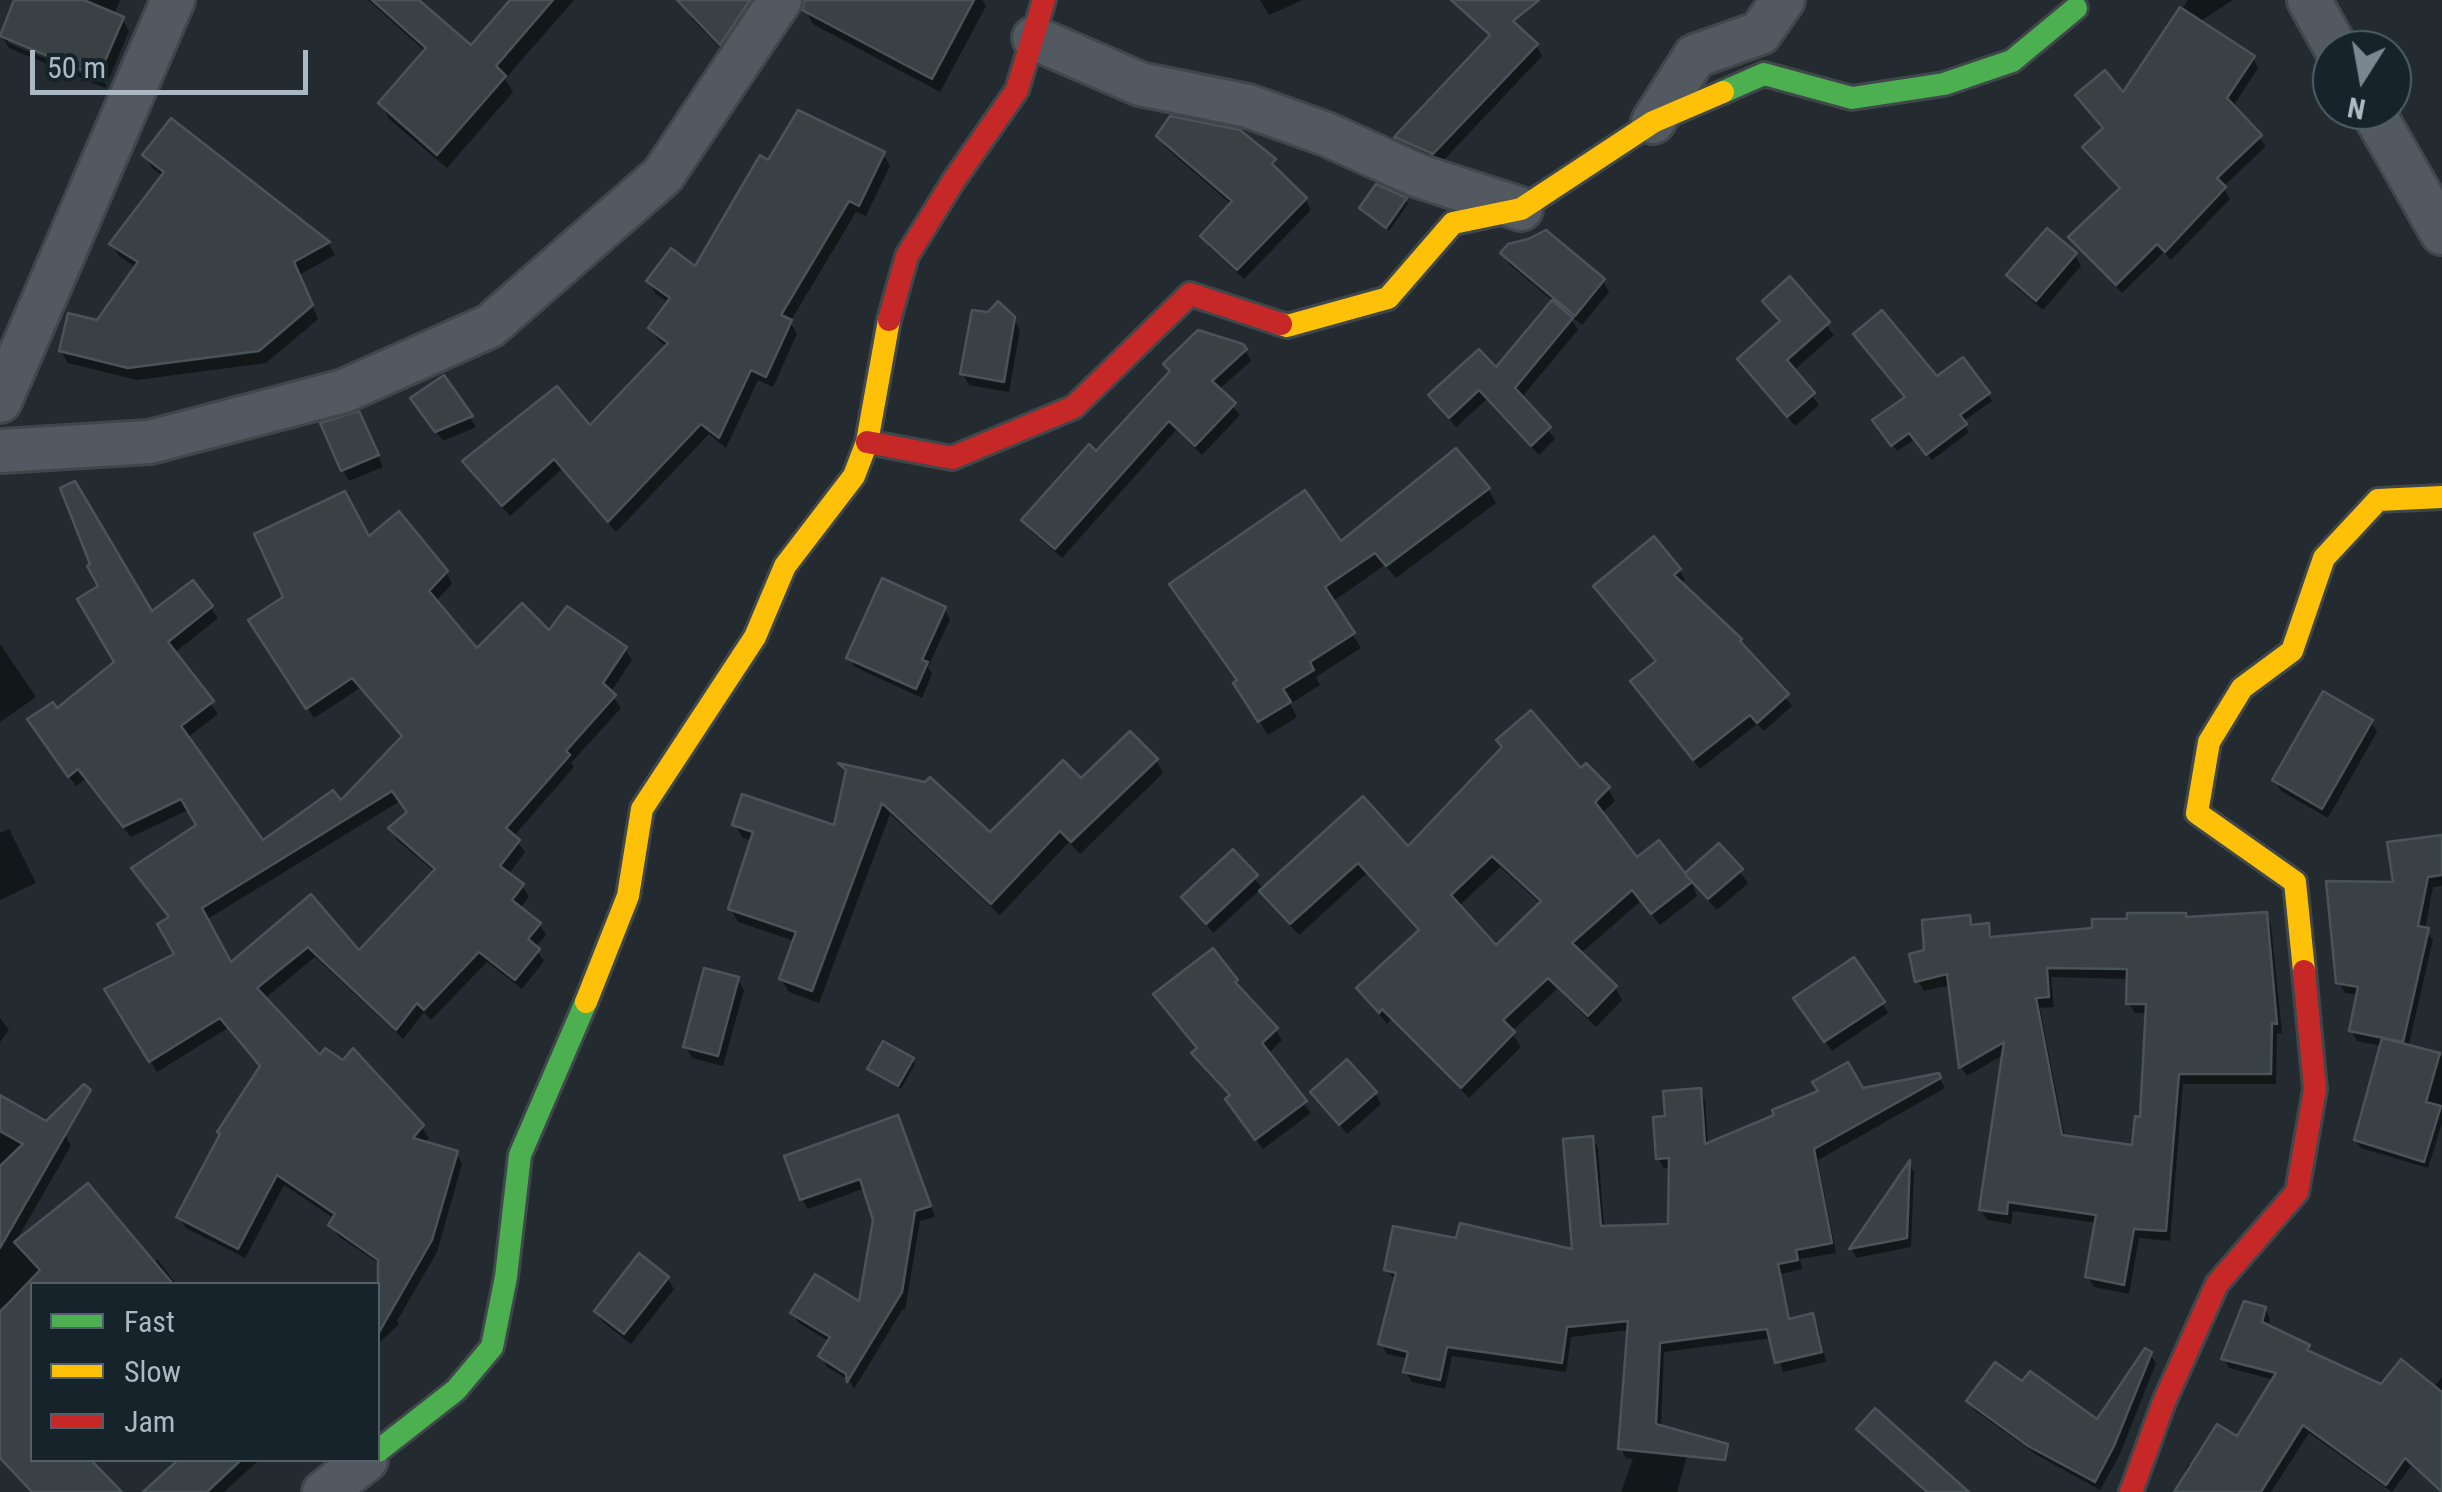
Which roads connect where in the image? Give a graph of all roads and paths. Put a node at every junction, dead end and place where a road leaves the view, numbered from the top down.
1 (172, 0) edge
2 (780, 0) edge
3 (1782, 0) edge
4 (2308, 0) edge
5 (2076, 8) dead end
6 (1039, 19) edge
7 (2325, 30) edge
8 (1653, 122) junction
9 (2383, 130) edge
10 (1521, 208) junction
11 (2442, 233) edge
12 (0, 400) edge
13 (867, 442) junction
14 (0, 451) edge
15 (2442, 497) edge
16 (380, 1449) edge
17 (363, 1462) edge
18 (324, 1492) edge
19 (2131, 1492) edge

1 - 12 street
2 - 14 street
3 - 8 street
4 - 7 street
5 - 8 street
6 - 10 street
6 - 13 street
8 - 10 street
9 - 11 street
10 - 13 street
13 - 16 street
15 - 19 street
17 - 18 street

